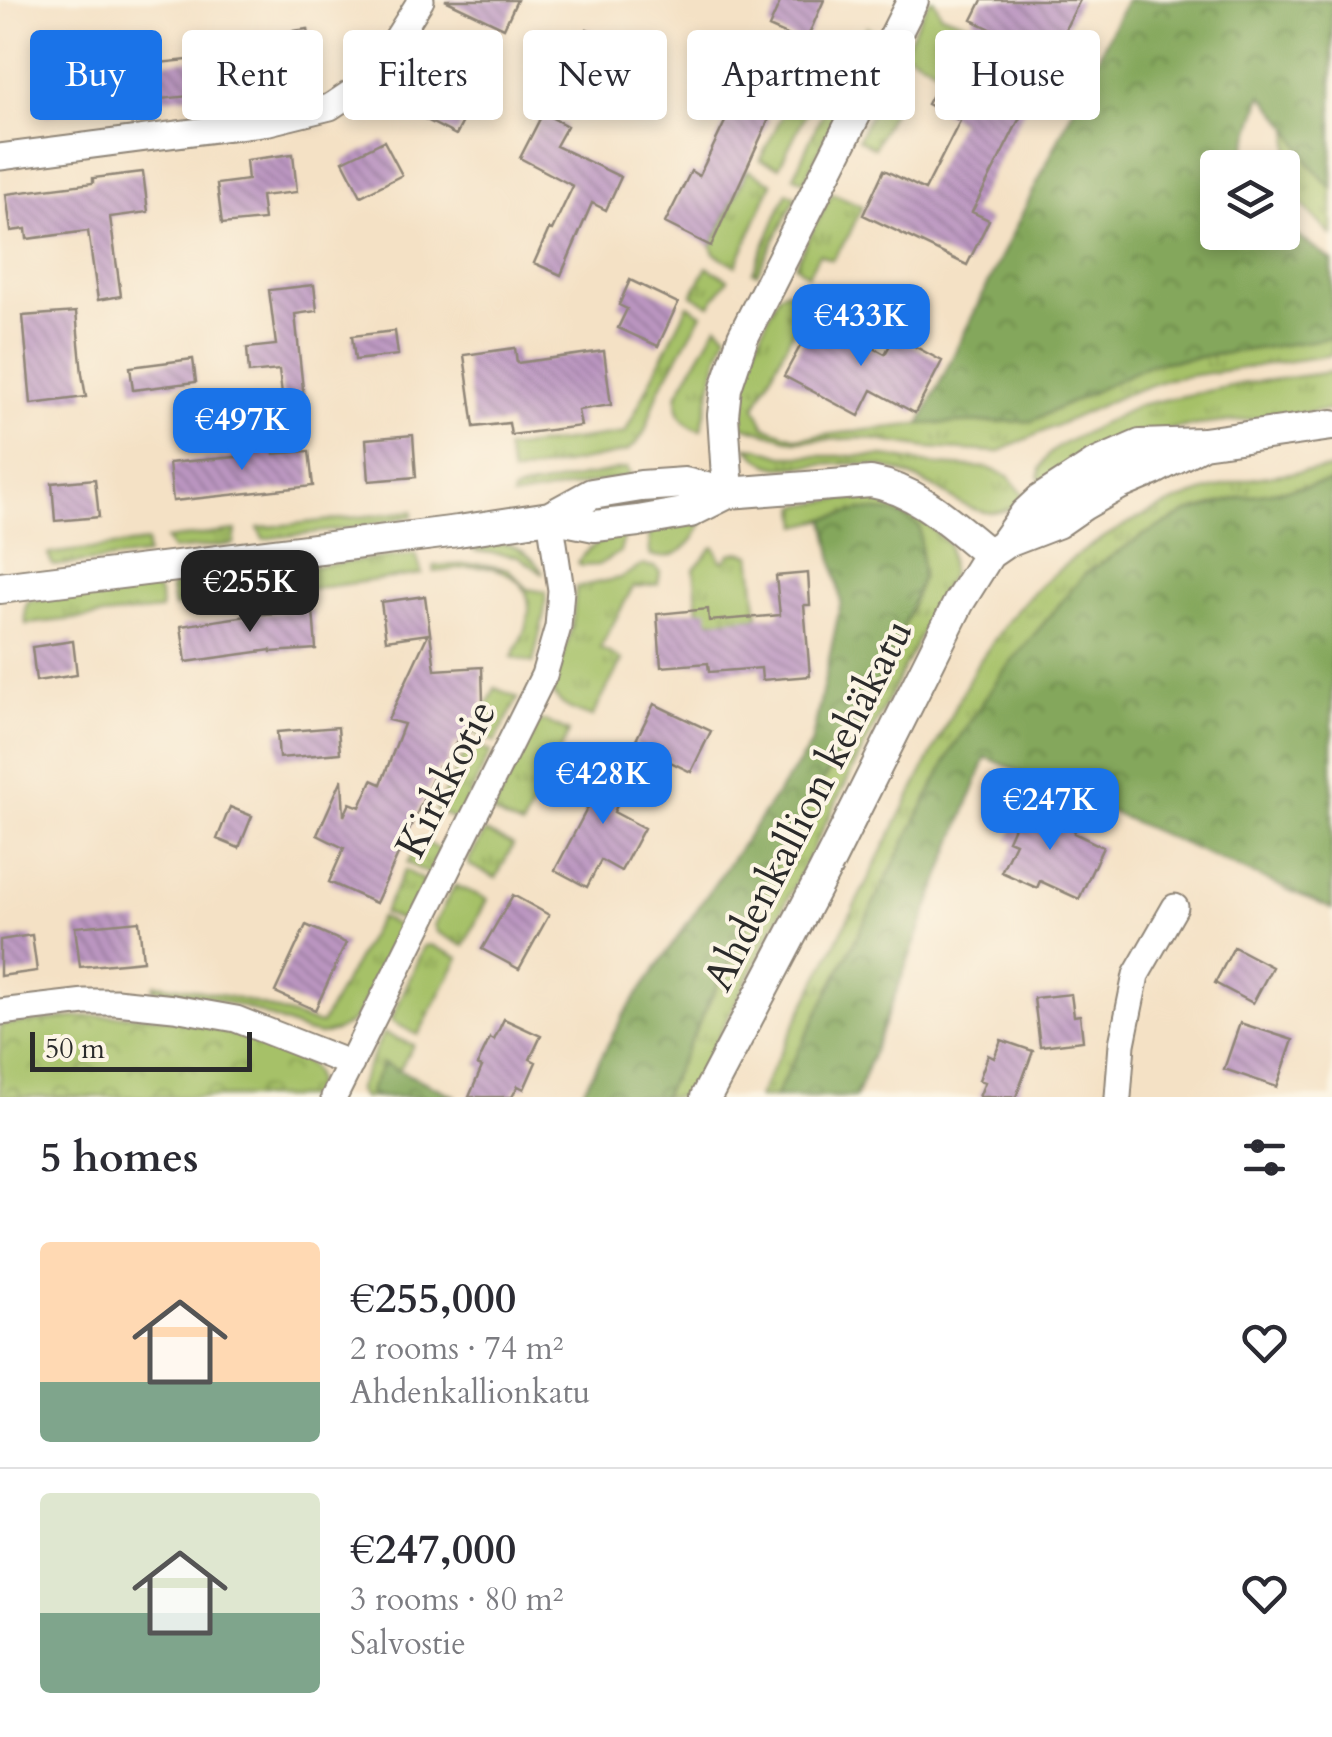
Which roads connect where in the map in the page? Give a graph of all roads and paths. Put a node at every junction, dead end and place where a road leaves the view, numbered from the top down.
1 (421, 0) edge
2 (912, 0) edge
3 (0, 156) edge
4 (1332, 425) edge
5 (728, 493) junction
6 (550, 517) junction
7 (997, 548) junction
8 (0, 588) edge
9 (1175, 906) dead end
10 (0, 1012) edge
11 (351, 1064) junction
12 (334, 1097) edge
13 (706, 1097) edge
14 (1118, 1097) edge

1 - 3 street
2 - 5 street
4 - 7 street, Ahdenkallion kehäkatu
5 - 6 street
5 - 7 street
6 - 8 street
6 - 11 street, Kirkkotie
7 - 13 street, Ahdenkallion kehäkatu
9 - 14 street
10 - 11 street
11 - 12 street, Kirkkotie

